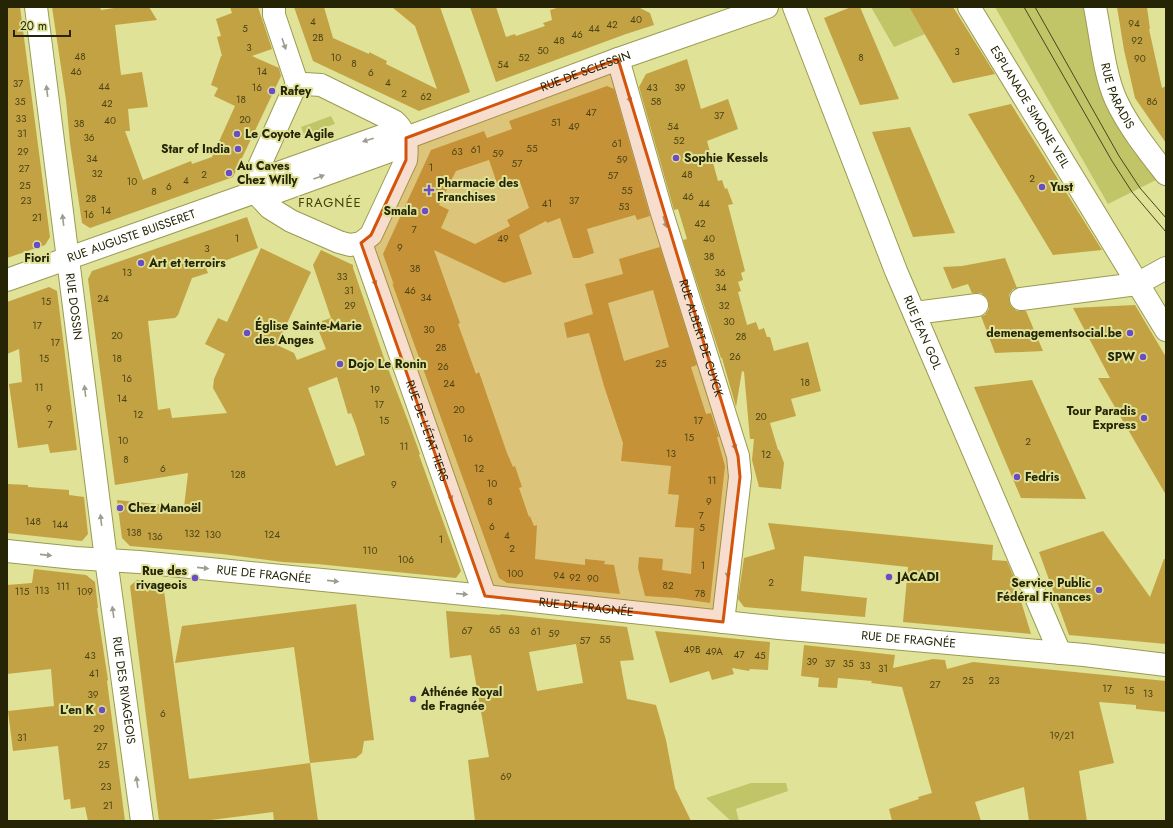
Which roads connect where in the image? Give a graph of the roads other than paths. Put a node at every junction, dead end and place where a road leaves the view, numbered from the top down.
1 (36, 7) edge
2 (274, 7) edge
3 (767, 7) edge
4 (794, 7) edge
5 (969, 7) edge
6 (1095, 7) edge
7 (618, 59) junction
8 (298, 86) junction
9 (406, 138) junction
10 (1166, 174) edge
11 (255, 192) junction
12 (361, 244) junction
13 (68, 258) junction
14 (1166, 268) edge
15 (7, 280) edge
16 (1137, 284) junction
17 (1021, 299) dead end
18 (977, 305) dead end
19 (915, 313) junction
20 (1166, 330) edge
21 (7, 551) edge
22 (106, 559) junction
23 (485, 596) junction
24 (723, 622) junction
25 (1060, 653) junction
26 (1166, 665) edge
27 (142, 821) edge

13 -> 1 street, RUE DOSSIN
2 -> 8 street
3 - 7 street, RUE DE SCLESSIN
4 - 19 street, RUE JEAN GOL
5 - 16 street, ESPLANADE SIMONE VEIL
6 - 10 street, RUE PARADIS
7 - 9 street, RUE DE SCLESSIN
7 -> 24 street, RUE ALBERT DE CUYCK
8 - 9 street
8 - 11 street
9 - 11 street, RUE DE SCLESSIN
9 - 12 street
11 - 12 street
11 - 13 street, RUE AUGUSTE BUISSERET
12 -> 23 street, RUE DE L'ÉTAT TIERS
13 - 15 street, RUE AUGUSTE BUISSERET
22 -> 13 street, RUE DOSSIN
14 - 16 street
16 - 17 street
16 - 20 street, ESPLANADE SIMONE VEIL
18 - 19 street
19 - 25 street, RUE JEAN GOL
21 -> 22 street, RUE DE FRAGNÉE
22 -> 23 street, RUE DE FRAGNÉE
27 -> 22 street, RUE DES RIVAGEOIS
23 - 24 street, RUE DE FRAGNÉE
24 - 25 street, RUE DE FRAGNÉE
25 - 26 street, RUE DE FRAGNÉE

